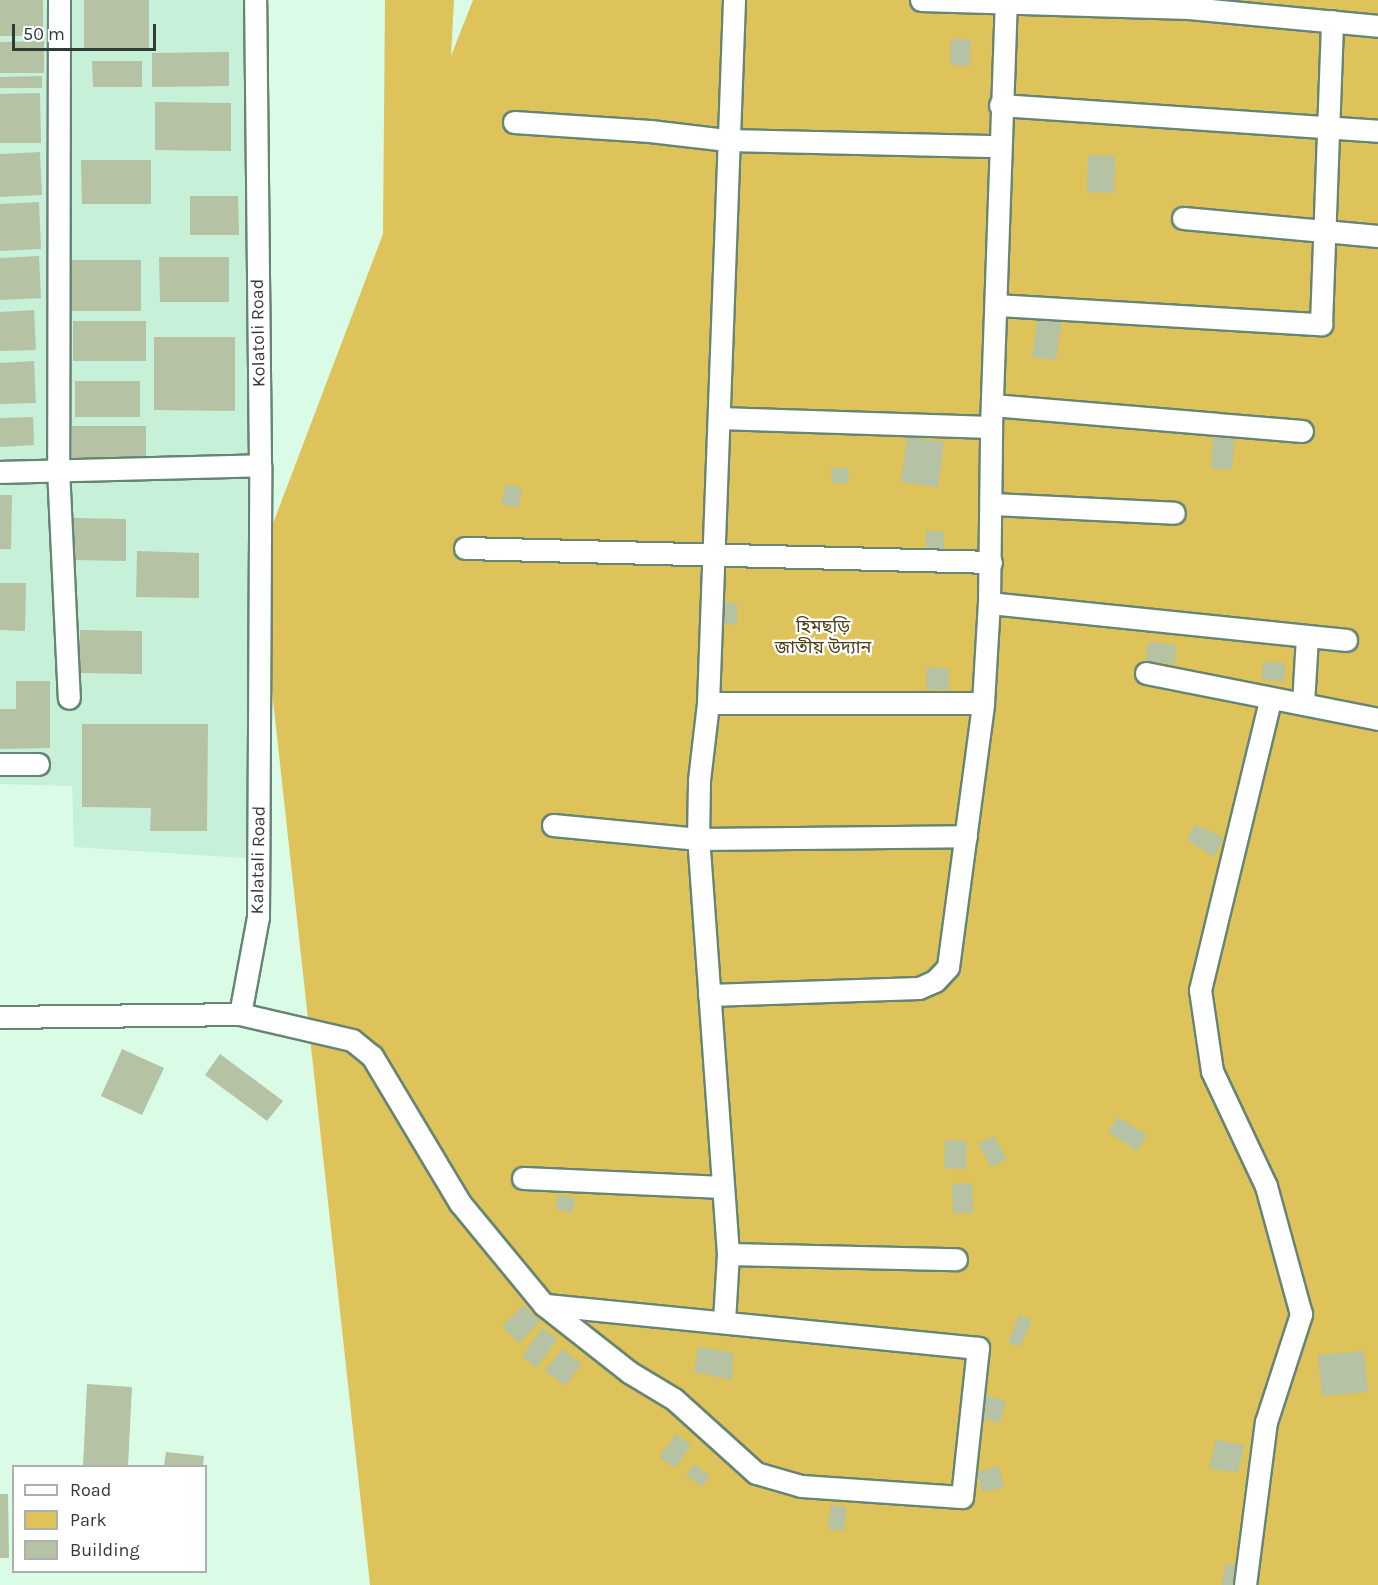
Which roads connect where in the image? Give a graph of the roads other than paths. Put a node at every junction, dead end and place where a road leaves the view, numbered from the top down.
1 (59, 0) edge
2 (255, 0) edge
3 (734, 0) edge
4 (921, 0) edge
5 (1006, 3) junction
6 (1332, 21) junction
7 (1378, 26) edge
8 (1000, 105) junction
9 (514, 122) dead end
10 (1329, 127) junction
11 (1378, 131) edge
12 (727, 140) junction
13 (1000, 146) junction
14 (1183, 218) dead end
15 (1325, 229) junction
16 (1378, 236) edge
17 (997, 304) junction
18 (992, 405) junction
19 (719, 418) junction
20 (991, 427) junction
21 (1302, 431) dead end
22 (260, 465) junction
23 (58, 468) junction
24 (0, 472) edge
25 (993, 504) junction
26 (1174, 513) dead end
27 (465, 548) dead end
28 (714, 555) junction
29 (991, 562) junction
30 (989, 603) junction
31 (1307, 636) junction
32 (1346, 640) dead end
33 (1146, 673) dead end
34 (69, 698) dead end
35 (1270, 700) junction
36 (708, 703) junction
37 (983, 703) junction
38 (1303, 704) junction
39 (1378, 719) edge
40 (0, 764) edge
41 (38, 764) dead end
42 (553, 825) dead end
43 (966, 836) junction
44 (698, 839) junction
45 (709, 995) junction
46 (240, 1014) junction
47 (0, 1017) edge
48 (523, 1178) dead end
49 (723, 1187) junction
50 (728, 1254) junction
51 (956, 1259) dead end
52 (544, 1305) junction
53 (724, 1321) junction
54 (1245, 1585) edge

1 - 23 street
2 - 22 street, Kolatoli Road
3 - 12 street
4 - 5 street
5 - 6 street
5 - 8 street
6 - 7 street
6 - 10 street
8 - 10 street
8 - 13 street
9 - 12 street
10 - 11 street
10 - 15 street
12 - 13 street
12 - 19 street
13 - 17 street
14 - 15 street
15 - 16 street
15 - 17 street
17 - 18 street
18 - 20 street
18 - 21 street
19 - 20 street
19 - 28 street
20 - 25 street
22 - 23 street
22 - 46 street, Kalatali Road
23 - 24 street
23 - 34 street
25 - 26 street
25 - 29 street
27 - 28 street
28 - 29 street
28 - 36 street
29 - 30 street
30 - 31 street
30 - 37 street
31 - 32 street
31 - 38 street
33 - 35 street
35 - 38 street
35 - 54 street
36 - 37 street
36 - 44 street
37 - 43 street
38 - 39 street
40 - 41 street
42 - 44 street
43 - 44 street
43 - 45 street
44 - 45 street
45 - 49 street
46 - 47 street
46 - 52 street
48 - 49 street
49 - 50 street
50 - 51 street
50 - 53 street
52 - 53 street
52 - 53 street

